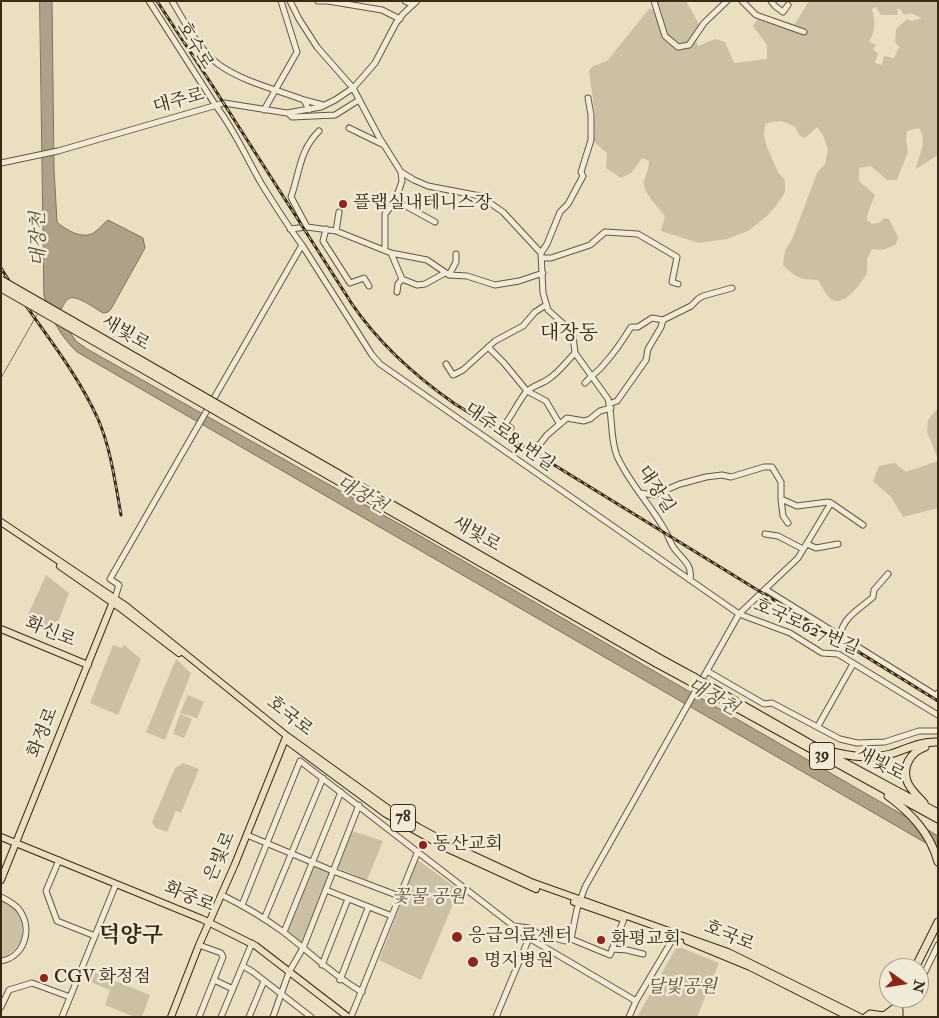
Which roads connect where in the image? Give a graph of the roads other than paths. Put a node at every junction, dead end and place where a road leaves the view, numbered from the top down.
1 (149, 1) edge
2 (172, 1) edge
3 (281, 1) edge
4 (290, 1) edge
5 (318, 1) edge
6 (405, 1) edge
7 (654, 1) edge
8 (727, 1) edge
9 (742, 1) edge
10 (771, 1) edge
11 (415, 3) edge
12 (788, 5) dead end
13 (400, 19) junction
14 (804, 32) dead end
15 (353, 88) junction
16 (276, 90) junction
17 (296, 97) junction
18 (588, 98) dead end
19 (304, 100) junction
20 (359, 100) junction
21 (324, 105) junction
22 (216, 106) junction
23 (264, 110) junction
24 (309, 110) junction
25 (295, 112) junction
26 (287, 113) junction
27 (349, 128) dead end
28 (319, 131) dead end
29 (384, 146) junction
30 (1, 163) edge
31 (401, 172) junction
32 (395, 200) junction
33 (339, 212) dead end
34 (435, 222) dead end
35 (306, 227) junction
36 (290, 229) junction
37 (326, 229) junction
38 (336, 231) junction
39 (302, 245) junction
40 (385, 250) junction
41 (391, 253) junction
42 (456, 254) dead end
43 (541, 256) junction
44 (542, 273) junction
45 (447, 274) junction
46 (402, 279) junction
47 (1, 280) edge
48 (678, 284) dead end
49 (369, 286) dead end
50 (1, 288) edge
51 (732, 288) dead end
52 (398, 292) dead end
53 (546, 306) junction
54 (663, 320) junction
55 (488, 347) junction
56 (575, 353) junction
57 (446, 364) dead end
58 (591, 376) junction
59 (585, 383) dead end
60 (527, 391) junction
61 (610, 406) junction
62 (559, 424) junction
63 (511, 428) dead end
64 (534, 446) dead end
65 (640, 493) junction
66 (781, 499) junction
67 (832, 503) junction
68 (1, 522) edge
69 (788, 523) dead end
70 (1, 526) edge
71 (863, 526) dead end
72 (765, 534) dead end
73 (838, 544) dead end
74 (805, 546) junction
75 (888, 574) dead end
76 (690, 580) junction
77 (765, 589) junction
78 (114, 600) junction
79 (739, 614) junction
80 (1, 629) edge
81 (840, 635) junction
82 (658, 660) junction
83 (853, 664) junction
84 (88, 665) junction
85 (708, 671) junction
86 (708, 689) junction
87 (938, 693) edge
88 (938, 714) edge
89 (818, 726) junction
90 (938, 731) edge
91 (286, 738) junction
92 (938, 743) edge
93 (821, 750) junction
94 (323, 778) junction
95 (873, 785) junction
96 (341, 792) junction
97 (359, 805) junction
98 (935, 811) edge
99 (938, 819) edge
100 (247, 835) junction
101 (1, 837) edge
102 (268, 843) junction
103 (16, 844) junction
104 (418, 851) junction
105 (291, 853) junction
106 (59, 860) junction
107 (312, 862) junction
108 (938, 862) edge
109 (333, 871) junction
110 (1, 880) edge
111 (116, 884) junction
112 (326, 890) junction
113 (222, 895) junction
114 (399, 896) junction
115 (1, 897) edge
116 (348, 899) junction
117 (579, 902) junction
118 (242, 905) junction
119 (368, 908) junction
120 (938, 913) edge
121 (392, 916) junction
122 (264, 919) junction
123 (624, 919) junction
124 (209, 922) junction
125 (513, 926) junction
126 (937, 928) edge
127 (284, 932) junction
128 (538, 932) junction
129 (674, 934) junction
130 (95, 936) junction
131 (529, 938) junction
132 (571, 939) junction
133 (252, 943) junction
134 (938, 944) edge
135 (199, 945) junction
136 (303, 948) junction
137 (612, 950) junction
138 (642, 954) dead end
139 (920, 958) edge
140 (924, 958) edge
141 (1, 961) edge
142 (929, 963) edge
143 (322, 964) junction
144 (243, 966) junction
145 (290, 972) junction
146 (214, 980) junction
147 (264, 980) junction
148 (340, 980) junction
149 (233, 989) junction
150 (362, 992) junction
151 (282, 994) junction
152 (70, 997) junction
153 (636, 1001) junction
154 (1, 1007) edge
155 (302, 1010) junction
156 (898, 1012) edge
157 (62, 1017) edge
158 (171, 1017) edge
159 (199, 1017) edge
160 (221, 1017) edge
161 (249, 1017) edge
162 (273, 1017) edge
163 (300, 1017) edge
164 (311, 1017) edge
165 (349, 1017) edge
166 (496, 1017) edge
167 (629, 1017) edge
168 (849, 1017) edge
169 (860, 1017) edge
170 (866, 1017) edge
171 (891, 1017) edge

1 - 22 street, 호수로
2 - 16 street
3 - 16 street
4 - 15 street
5 - 13 street
6 - 11 street, 대주로
7 - 8 street
9 - 14 street
10 - 12 street
11 - 13 street, 대주로
13 - 15 street, 대주로
15 - 20 street
15 - 21 street, 대주로
16 - 17 street
16 - 23 street
17 - 19 street
17 - 25 street
18 - 43 street
19 - 21 street
19 - 24 street
20 - 26 street
20 - 29 street
21 - 24 street, 대주로
22 - 23 street, 대주로
22 - 30 street, 대주로
22 - 36 street, 대주로84번길
23 - 26 street, 대주로
24 - 25 street, 대주로
25 - 26 street, 대주로
27 - 29 street
28 - 35 street
29 - 31 street
31 - 32 street
31 - 43 street
32 - 34 street
32 - 40 street
33 - 38 street
35 - 36 street
35 - 37 street
36 - 39 street, 대주로84번길
37 - 38 street
37 - 49 street
38 - 40 street
39 - 76 street, 대주로84번길
39 - 78 street
40 - 41 street
41 - 45 street
41 - 46 street
42 - 45 street
43 - 44 street
43 - 48 street
44 - 45 street
44 - 53 street
45 - 46 street
46 - 52 street
47 - 82 highway, 새빛로 / 39, bridge
50 - 82 highway, 새빛로 / 39, bridge
51 - 54 street
53 - 55 street
53 - 56 street, 대장길
54 - 58 street
54 - 61 street
55 - 57 street
55 - 60 street
56 - 58 street, 대장길
56 - 60 street
58 - 59 street
58 - 61 street, 대장길
60 - 62 street
60 - 63 street
61 - 62 street
61 - 65 street, 대장길
62 - 64 street
65 - 66 street
65 - 76 street, 대장길
66 - 67 street
66 - 69 street
67 - 71 street
67 - 74 street, 호국로627번길
68 - 78 main road, 호국로 / 78
70 - 78 main road, 호국로 / 78
72 - 74 street
73 - 74 street
74 - 77 street, 호국로627번길
75 - 81 street
76 - 79 street, 대주로84번길
77 - 79 street, 호국로627번길
77 - 81 street
78 - 84 main road, 화정로
78 - 91 main road, 호국로 / 78
79 - 83 street, 호국로627번길
79 - 85 street, 호국로627번길
80 - 84 main road, 화신로
81 - 87 street
82 - 86 highway, 새빛로 / 39, bridge
83 - 88 street, 호국로627번길
83 - 89 street
84 - 103 main road, 화정로
85 - 89 street
85 - 117 street, 호국로627번길
86 - 93 highway, 새빛로 / 39
86 - 95 highway, 새빛로 / 39
89 - 90 street
91 - 100 main road, 은빛로
91 - 117 main road, 호국로 / 78
92 - 93 highway
92 - 98 highway
93 - 98 highway, 새빛로 / 39
94 - 96 street
94 - 102 street
94 - 105 street
95 - 99 highway, 새빛로 / 39
95 - 108 highway
96 - 97 street
96 - 107 street
97 - 104 street
97 - 109 street
100 - 102 street
100 - 113 main road, 은빛로
101 - 103 main road, 화중로
102 - 105 street
102 - 118 street
103 - 106 main road, 화중로
103 - 110 main road, 화정로
104 - 114 street
104 - 125 street
105 - 107 street
105 - 122 street
106 - 111 main road, 화중로
106 - 130 street
107 - 109 street
107 - 127 street
109 - 112 street
109 - 114 street
111 - 124 main road, 화중로
111 - 130 street
112 - 116 street
112 - 136 street
113 - 118 street
113 - 124 main road, 은빛로
114 - 121 street
115 - 141 street
116 - 119 street
116 - 143 street
117 - 123 main road, 호국로 / 78
117 - 129 main road, 호국로 / 78
117 - 132 street
118 - 122 street
119 - 121 street
119 - 148 street
120 - 126 highway
121 - 150 street
122 - 127 street
123 - 129 main road, 호국로 / 78
123 - 137 street
124 - 133 main road, 화중로
124 - 135 main road, 은빛로
125 - 128 street
125 - 131 street
126 - 139 highway
126 - 140 highway
127 - 136 street
128 - 131 street
128 - 132 street
129 - 153 street
129 - 168 main road, 호국로 / 78
129 - 169 main road, 호국로 / 78
130 - 152 street
131 - 153 street
131 - 166 street
132 - 137 street
133 - 144 street
133 - 145 main road, 화중로
134 - 142 street
135 - 146 street
135 - 158 main road, 은빛로
136 - 143 street
136 - 145 street
137 - 138 street
143 - 148 street
144 - 147 street
144 - 149 street
145 - 151 street
145 - 165 main road, 화중로
146 - 149 street
146 - 159 street
147 - 151 street
147 - 161 street
148 - 150 street
149 - 160 street
150 - 165 street
151 - 155 street
151 - 162 street
152 - 154 street
152 - 157 street
153 - 167 street
155 - 163 street
155 - 164 street
156 - 170 highway
156 - 171 highway

